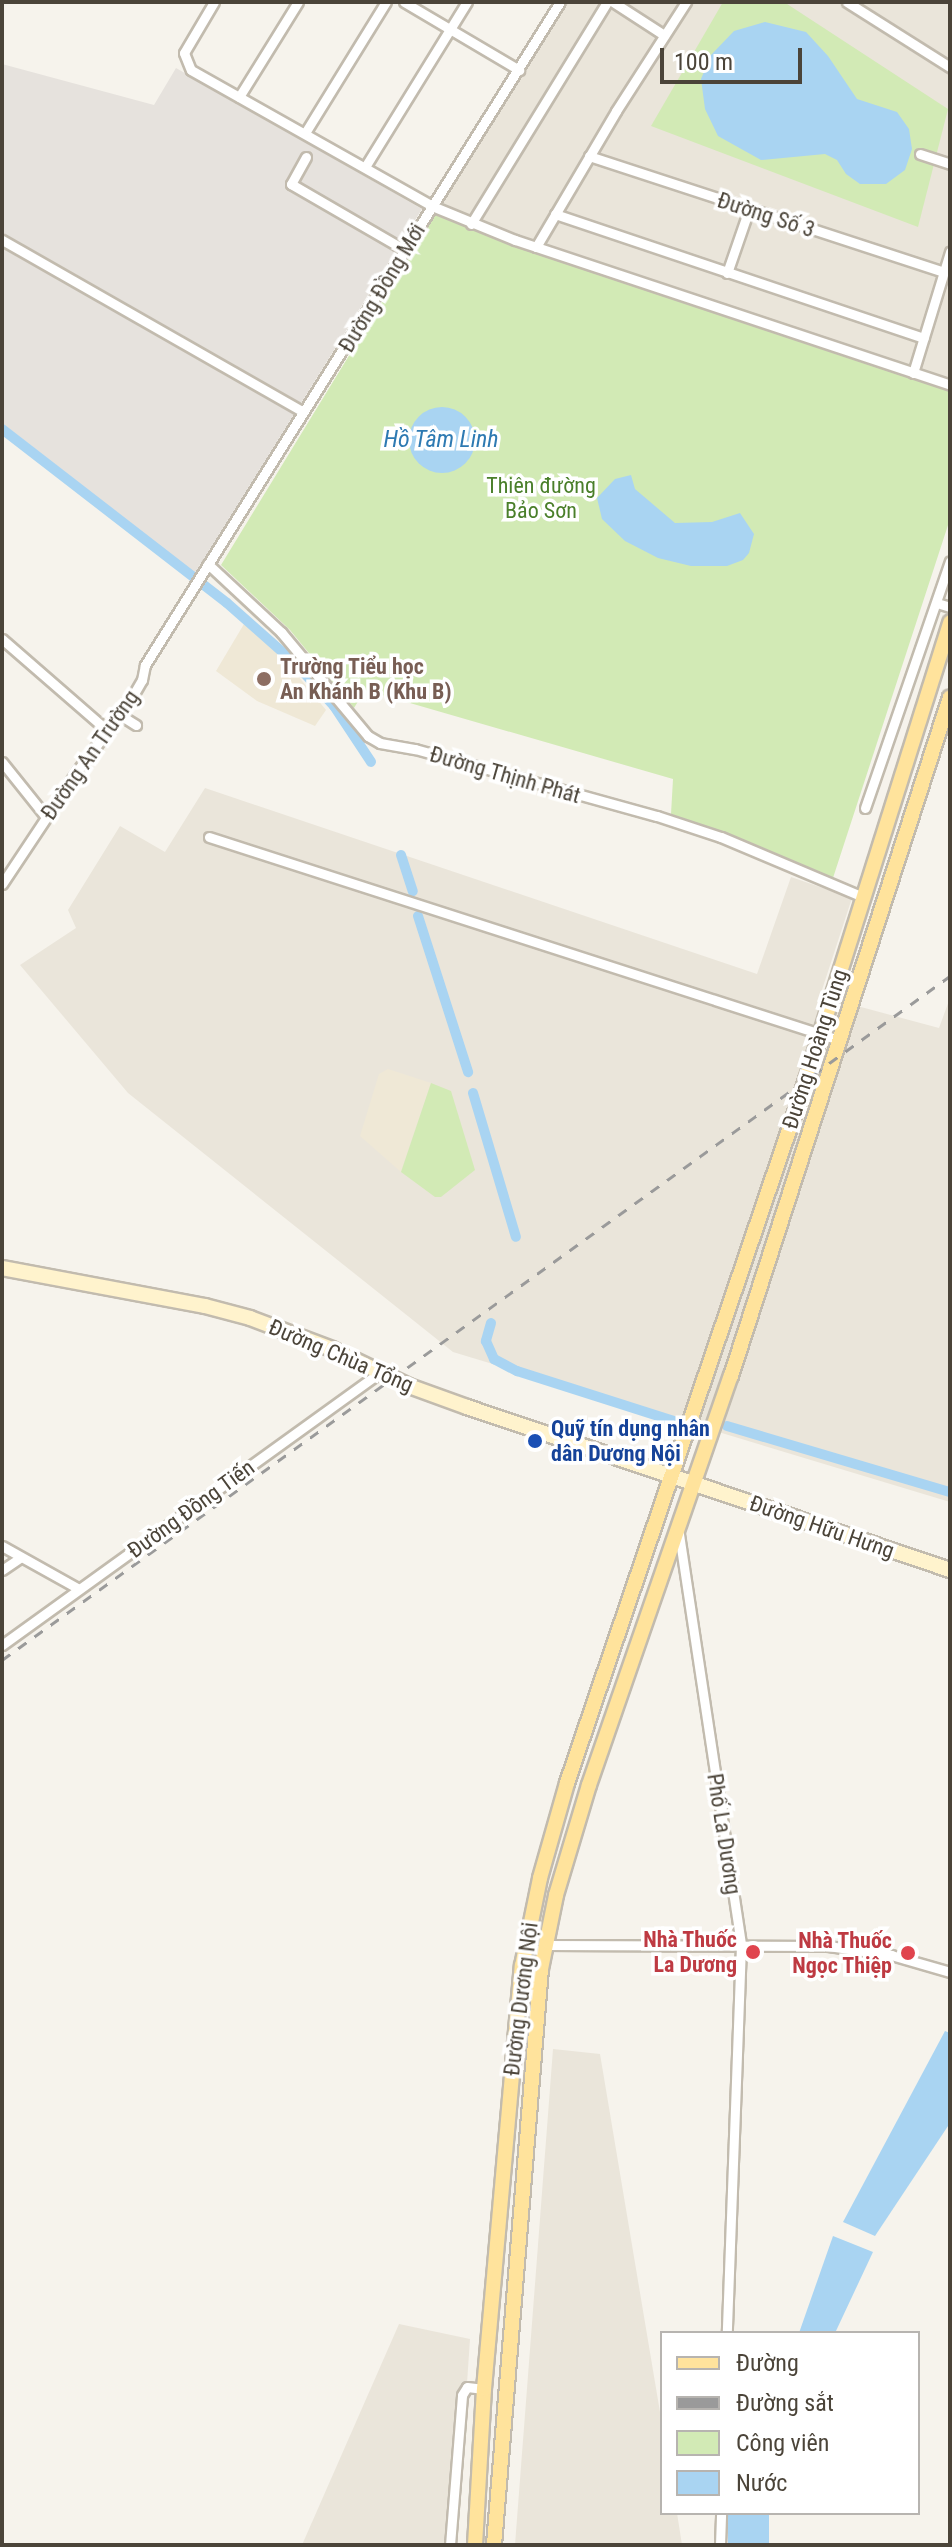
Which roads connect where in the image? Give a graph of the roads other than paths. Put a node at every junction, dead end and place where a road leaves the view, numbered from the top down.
1 (214, 2) edge
2 (298, 2) edge
3 (386, 2) edge
4 (404, 2) edge
5 (467, 2) edge
6 (560, 2) edge
7 (607, 2) edge
8 (613, 2) edge
9 (686, 2) edge
10 (847, 2) edge
11 (451, 29) junction
12 (664, 35) junction
13 (950, 67) edge
14 (519, 70) junction
15 (239, 97) junction
16 (305, 133) junction
17 (920, 154) dead end
18 (589, 156) junction
19 (306, 157) dead end
20 (950, 164) edge
21 (365, 167) junction
22 (432, 206) junction
23 (749, 209) junction
24 (555, 214) junction
25 (471, 224) junction
26 (2, 240) edge
27 (536, 247) junction
28 (405, 250) junction
29 (950, 252) edge
30 (944, 272) junction
31 (727, 273) junction
32 (924, 338) junction
33 (913, 373) junction
34 (950, 385) edge
35 (302, 411) junction
36 (950, 561) edge
37 (206, 568) junction
38 (937, 603) junction
39 (950, 607) edge
40 (949, 629) edge
41 (2, 639) edge
42 (950, 697) edge
43 (120, 715) junction
44 (136, 725) dead end
45 (108, 731) junction
46 (2, 762) edge
47 (865, 808) dead end
48 (889, 813) junction
49 (46, 817) junction
50 (911, 819) junction
51 (209, 837) dead end
52 (2, 884) edge
53 (863, 897) junction
54 (819, 1034) junction
55 (839, 1040) junction
56 (2, 1268) edge
57 (380, 1372) junction
58 (672, 1474) junction
59 (695, 1482) junction
60 (678, 1529) junction
61 (2, 1546) edge
62 (21, 1557) junction
63 (2, 1570) edge
64 (950, 1570) edge
65 (79, 1589) junction
66 (2, 1645) edge
67 (525, 1945) junction
68 (545, 1945) junction
69 (741, 1945) junction
70 (950, 1972) edge
71 (727, 2331) edge
72 (484, 2389) junction
73 (721, 2515) edge
74 (450, 2545) edge
75 (475, 2545) edge
76 (494, 2545) edge
77 (720, 2545) edge

1 - 15 street
2 - 15 street
3 - 16 street
4 - 11 street
5 - 11 street
6 - 14 street, Đường Đồng Mới
7 - 25 street
8 - 12 street
9 - 12 street
10 - 13 street
11 - 14 street
11 - 21 street
12 - 18 street
14 - 22 street, Đường Đồng Mới
15 - 16 street
16 - 21 street
17 - 20 street
18 - 23 street, Đường Số 3
18 - 24 street
19 - 28 street
21 - 22 street
22 - 25 street
22 - 28 street, Đường Đồng Mới
23 - 30 street, Đường Số 3
23 - 31 street
24 - 27 street
24 - 31 street
25 - 27 street
26 - 35 street
27 - 33 street
28 - 35 street, Đường Đồng Mới
29 - 30 street
30 - 32 street
31 - 32 street
32 - 33 street
33 - 34 street
35 - 37 street, Đường Đồng Mới
36 - 38 street
37 - 43 street, Đường An Trường
37 - 53 street, Đường Thịnh Phát
38 - 39 street
38 - 47 street
40 - 48 main road, Đường Hoàng Tùng
41 - 45 street
42 - 50 main road, Đường Hoàng Tùng
43 - 44 street
43 - 45 street, Đường An Trường
45 - 49 street, Đường An Trường
46 - 49 street
48 - 50 main road
48 - 53 main road, Đường Hoàng Tùng
49 - 52 street, Đường An Trường
50 - 55 main road, Đường Hoàng Tùng
51 - 54 street
53 - 54 main road, Đường Hoàng Tùng
54 - 55 street
54 - 58 main road, Đường Hoàng Tùng
55 - 59 main road, Đường Hoàng Tùng
56 - 57 main road, Đường Chùa Tổng
57 - 58 main road, Đường Chùa Tổng
57 - 65 street, Đường Đồng Tiến
58 - 59 main road, Đường Chùa Tổng
58 - 67 main road, Đường Dương Nội
59 - 60 main road, Đường Dương Nội
59 - 64 main road, Đường Hữu Hưng
60 - 68 main road, Đường Dương Nội
60 - 69 street, Phố La Dương
61 - 62 street
62 - 63 street
62 - 65 street
65 - 66 street, Đường Đồng Tiến
67 - 68 main road
67 - 72 main road, Đường Dương Nội
68 - 69 street
68 - 76 main road, Đường Dương Nội
69 - 70 street
69 - 71 street, Phố La Dương
72 - 74 street
72 - 75 main road, Đường Dương Nội
73 - 77 street

